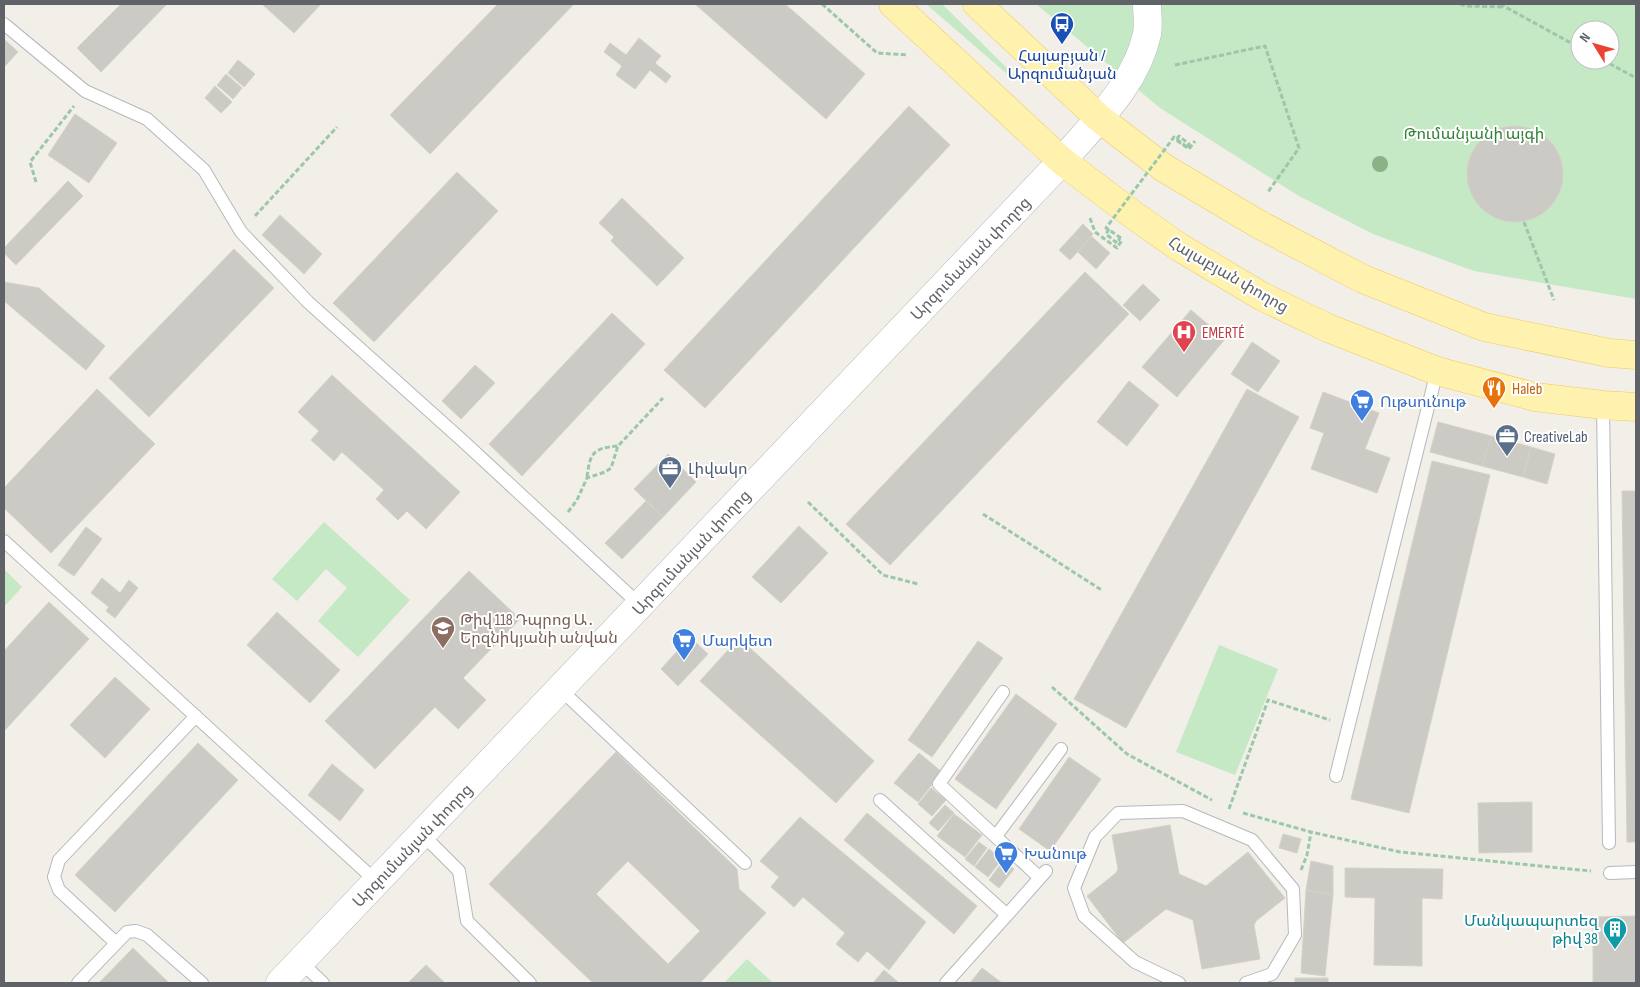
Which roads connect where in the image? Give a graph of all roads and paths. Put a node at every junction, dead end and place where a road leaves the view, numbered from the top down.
1 (822, 4) edge
2 (892, 4) edge
3 (977, 4) edge
4 (1148, 4) edge
5 (1460, 4) edge
6 (1500, 4) edge
7 (1505, 7) junction
8 (4, 24) edge
9 (1570, 43) edge
10 (915, 56) dead end
11 (1175, 65) dead end
12 (1620, 70) edge
13 (1636, 78) edge
14 (85, 91) junction
15 (1099, 118) junction
16 (338, 127) dead end
17 (1195, 141) dead end
18 (1062, 161) junction
19 (36, 182) dead end
20 (1268, 192) dead end
21 (1090, 215) dead end
22 (1524, 222) dead end
23 (240, 232) junction
24 (1106, 234) dead end
25 (1118, 243) dead end
26 (1554, 300) dead end
27 (1636, 355) edge
28 (1437, 371) junction
29 (664, 398) dead end
30 (1603, 405) junction
31 (1636, 407) edge
32 (618, 446) junction
33 (587, 478) junction
34 (808, 502) dead end
35 (983, 514) dead end
36 (556, 527) junction
37 (4, 540) edge
38 (918, 584) dead end
39 (1103, 592) dead end
40 (640, 605) junction
41 (1052, 687) dead end
42 (560, 689) junction
43 (1003, 692) dead end
44 (196, 716) junction
45 (1349, 725) junction
46 (1061, 749) dead end
47 (1336, 776) dead end
48 (880, 800) dead end
49 (1220, 804) dead end
50 (1311, 832) junction
51 (422, 834) junction
52 (996, 836) junction
53 (1609, 843) dead end
54 (1307, 855) dead end
55 (745, 863) dead end
56 (1636, 872) edge
57 (1610, 873) joint
58 (377, 882) junction
59 (1008, 915) junction
60 (116, 943) junction
61 (301, 962) junction
62 (78, 983) edge
63 (202, 983) edge
64 (280, 983) edge
65 (323, 983) edge
66 (530, 983) edge
67 (946, 983) edge
68 (1179, 983) edge
69 (1246, 983) edge

1 - 10 path
2 - 18 main road, Հալաբյան փողոց
3 - 15 main road
4 - 15 main road, Արզումանյան փողոց
5 - 7 path
6 - 7 path
7 - 9 path
8 - 14 lane
11 - 20 path
12 - 13 path
14 - 19 path
14 - 23 lane
15 - 18 main road, Արզումանյան փողոց
15 - 27 main road
16 - 23 path
17 - 21 path, bridge
18 - 28 main road, Հալաբյան փողոց
18 - 40 main road, Արզումանյան փողոց
22 - 26 path
23 - 36 lane
24 - 25 path
28 - 30 main road, Հալաբյան փողոց
28 - 45 lane
29 - 32 path
30 - 31 main road, Հալաբյան փողոց
30 - 53 lane
32 - 33 path
32 - 33 path
33 - 36 path
34 - 38 path
35 - 39 path
36 - 40 lane
37 - 44 lane
40 - 42 main road, Արզումանյան փողոց
41 - 49 path
42 - 51 main road, Արզումանյան փողոց
42 - 55 lane
43 - 52 lane
44 - 58 lane
44 - 60 lane
45 - 47 lane
45 - 50 path
46 - 52 lane
48 - 59 lane
50 - 54 path
50 - 57 path
51 - 58 main road, Արզումանյան փողոց
51 - 66 lane
52 - 59 lane
56 - 57 lane
58 - 61 main road, Արզումանյան փողոց
59 - 67 lane
60 - 62 lane
60 - 63 lane
61 - 64 main road, Արզումանյան փողոց
61 - 65 lane
68 - 69 lane

